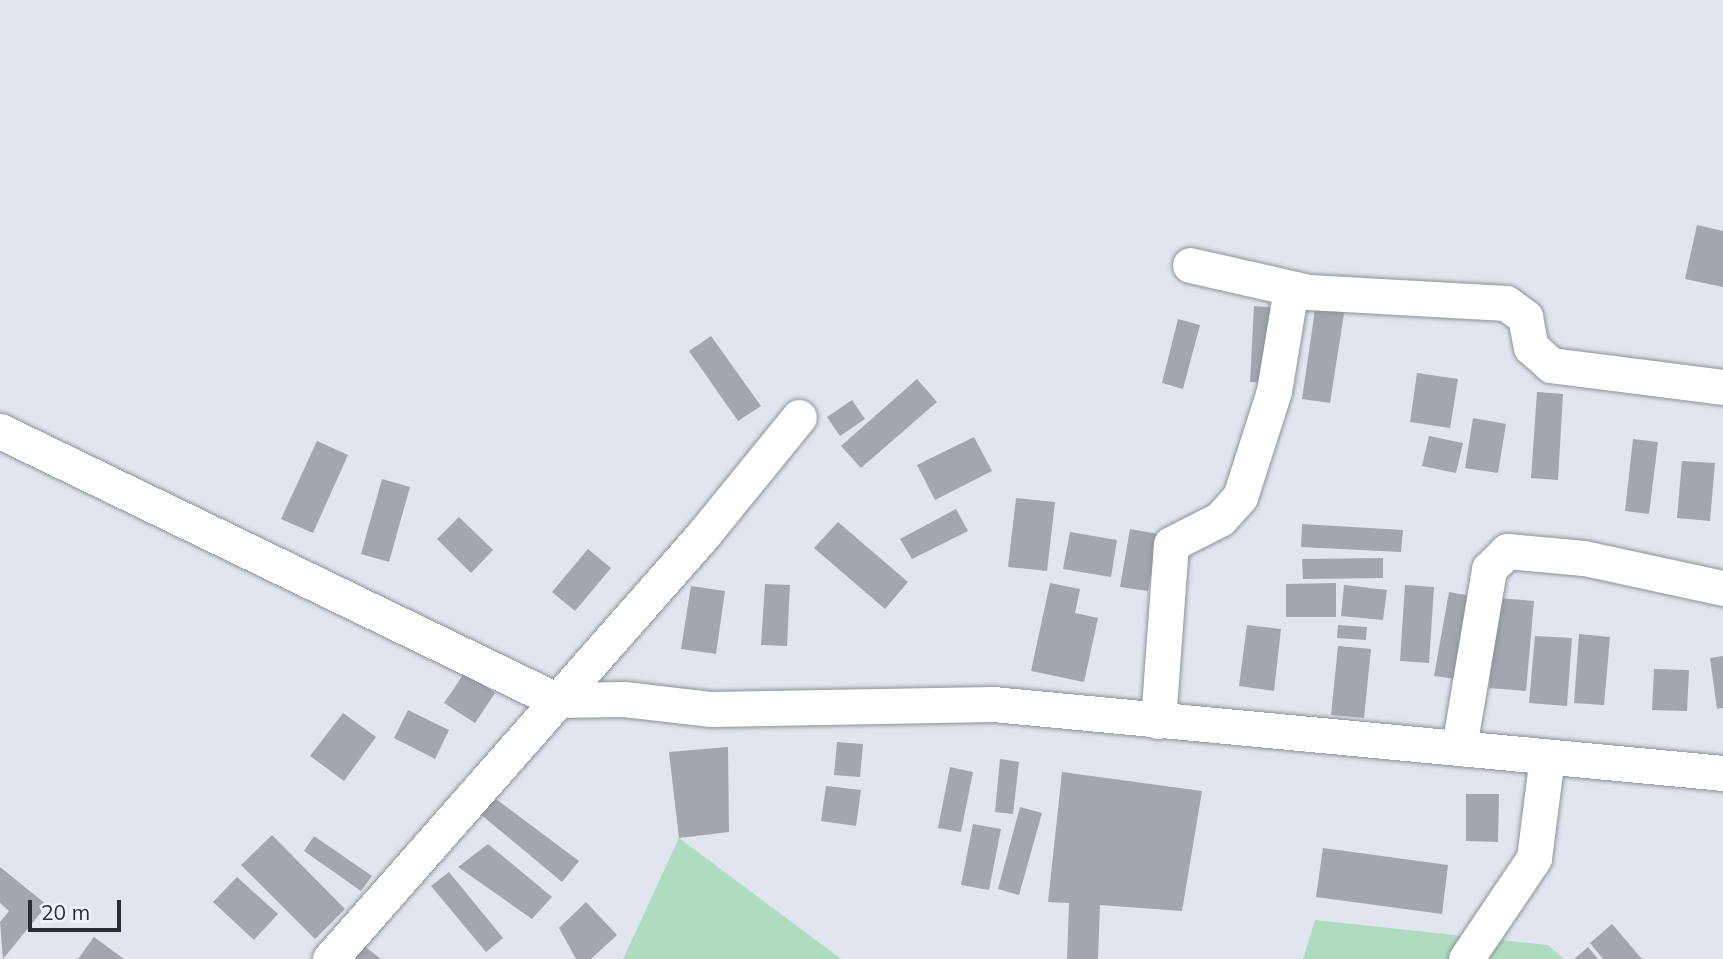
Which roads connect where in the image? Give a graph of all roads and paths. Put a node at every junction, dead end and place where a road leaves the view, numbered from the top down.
1 (1190, 265) dead end
2 (1291, 288) junction
3 (1723, 387) edge
4 (799, 417) dead end
5 (0, 431) edge
6 (1723, 588) edge
7 (556, 700) junction
8 (1158, 721) junction
9 (1459, 747) junction
10 (1547, 757) junction
11 (1723, 773) edge
12 (330, 959) edge
13 (1466, 959) edge

1 - 2 street
2 - 3 street
2 - 8 street
4 - 7 street
5 - 7 street
6 - 9 street
7 - 8 street
7 - 12 street
8 - 9 street
9 - 10 street
10 - 11 street
10 - 13 street

